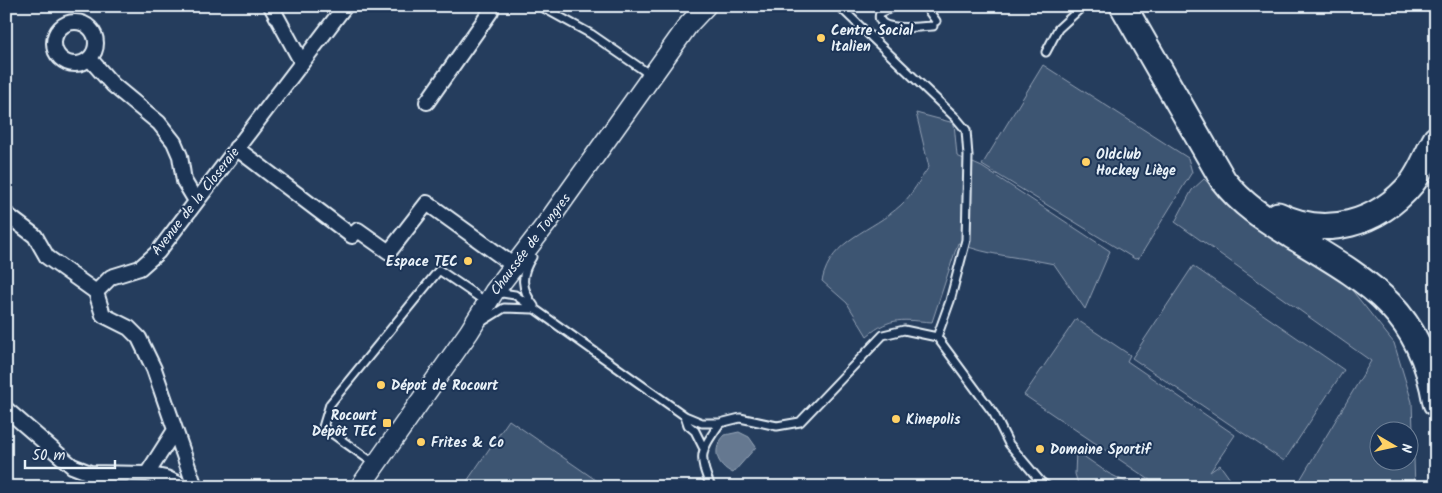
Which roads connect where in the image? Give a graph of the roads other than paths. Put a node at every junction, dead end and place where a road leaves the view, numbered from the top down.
1 (271, 6) edge
2 (345, 6) edge
3 (490, 6) edge
4 (540, 6) edge
5 (706, 6) edge
6 (839, 6) edge
7 (895, 6) edge
8 (924, 6) edge
9 (1083, 6) edge
10 (1123, 6) edge
11 (1137, 6) edge
12 (1046, 52) dead end
13 (90, 59) dead end
14 (302, 63) junction
15 (652, 76) junction
16 (427, 102) dead end
17 (1436, 140) edge
18 (236, 148) junction
19 (196, 201) junction
20 (6, 214) edge
21 (547, 223) junction
22 (513, 265) junction
23 (96, 292) junction
24 (490, 298) junction
25 (537, 311) junction
26 (469, 332) junction
27 (937, 338) junction
28 (1436, 403) edge
29 (6, 409) edge
30 (684, 416) junction
31 (720, 423) junction
32 (175, 430) junction
33 (703, 447) junction
34 (376, 464) junction
35 (147, 474) junction
36 (185, 487) edge
37 (195, 487) edge
38 (360, 487) edge
39 (711, 487) edge
40 (1048, 487) edge

1 - 14 street
2 - 14 street, Avenue de la Closeraie
3 - 16 street
4 - 15 lane
5 - 15 main road, Chaussée de Tongres
6 - 27 lane
7 - 8 lane
9 - 12 lane
10 - 28 highway
11 - 17 highway
13 - 19 street
14 - 18 street, Avenue de la Closeraie
15 - 21 main road, Chaussée de Tongres
18 - 19 street, Avenue de la Closeraie
18 - 22 street
19 - 23 street, Avenue de la Closeraie
20 - 23 street
21 - 22 main road, Chaussée de Tongres
21 - 25 lane
22 - 24 main road, Chaussée de Tongres
23 - 32 street
24 - 25 lane
24 - 26 main road, Chaussée de Tongres
24 - 34 lane
25 - 26 lane
25 - 30 lane
26 - 34 main road, Chaussée de Tongres
27 - 31 lane
27 - 40 lane
29 - 35 street
30 - 31 lane
30 - 33 lane
31 - 33 lane
32 - 35 street
32 - 37 street
33 - 39 lane
34 - 38 main road, Chaussée de Tongres
35 - 36 street

